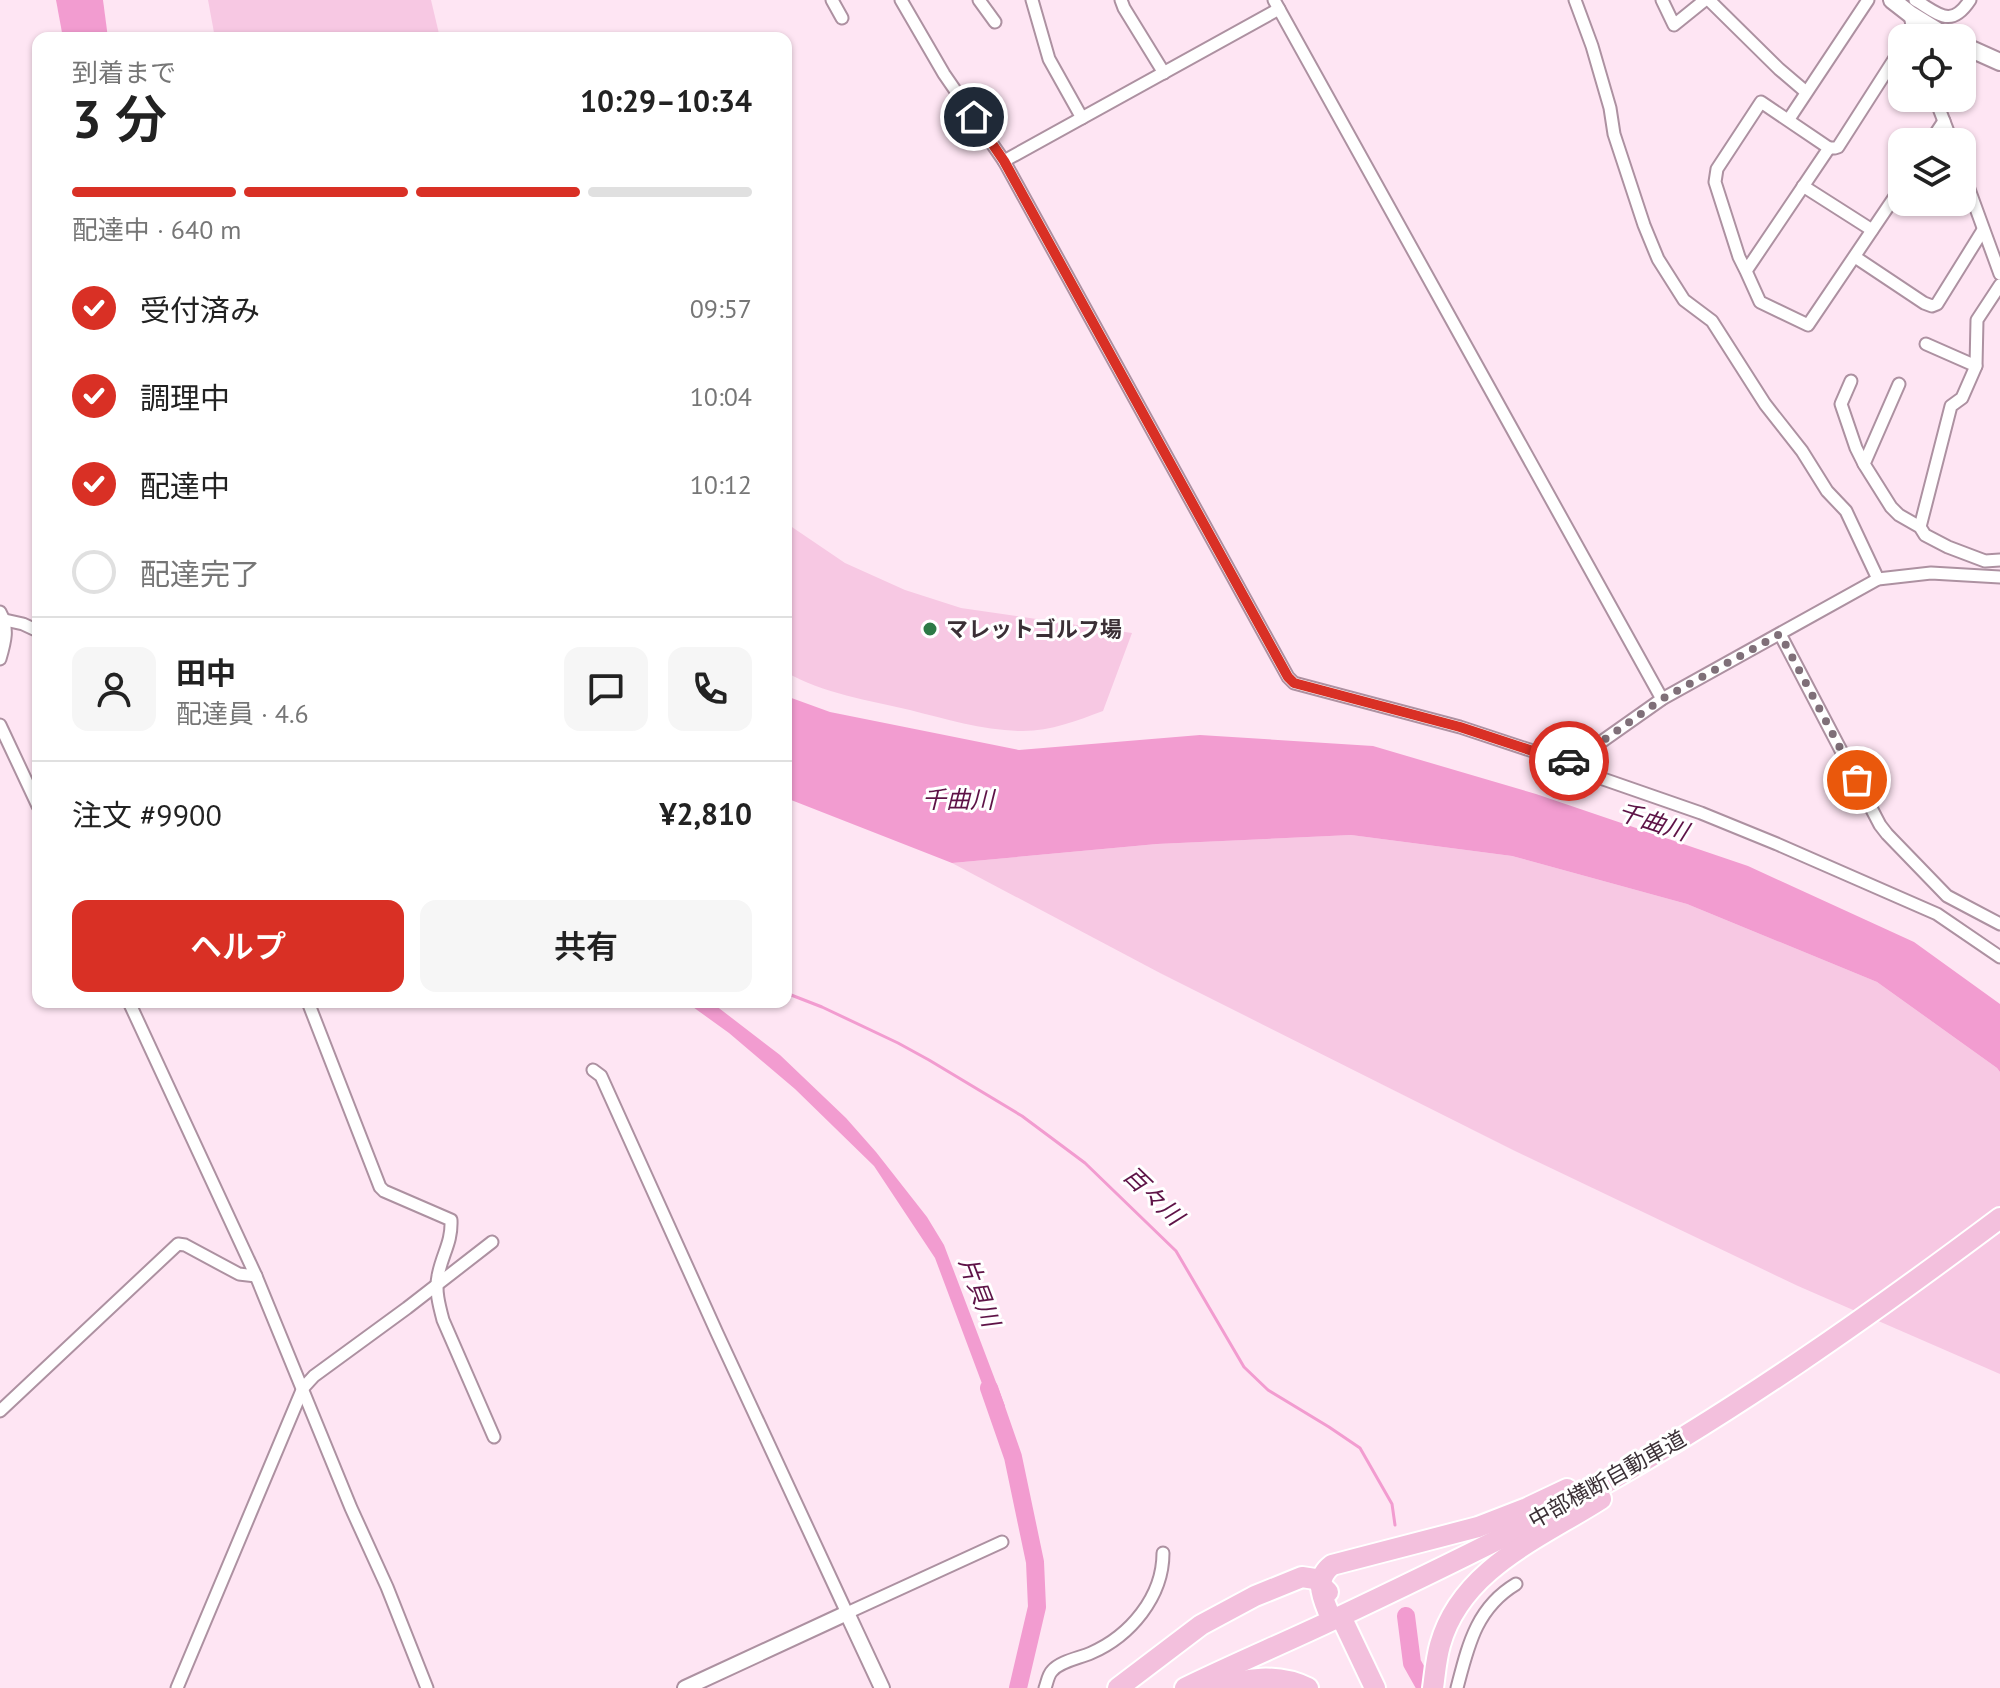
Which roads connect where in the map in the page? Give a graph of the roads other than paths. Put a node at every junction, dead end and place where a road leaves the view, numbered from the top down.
1 (832, 0) edge
2 (901, 0) edge
3 (979, 0) edge
4 (1032, 0) edge
5 (1121, 0) edge
6 (1575, 0) edge
7 (1662, 0) edge
8 (1707, 0) edge
9 (1868, 0) edge
10 (1970, 0) edge
11 (1905, 4) edge
12 (1276, 5) edge
13 (842, 18) dead end
14 (995, 22) dead end
15 (1910, 24) edge
16 (1931, 24) edge
17 (1976, 51) edge
18 (2000, 62) edge
19 (1888, 69) edge
20 (1164, 73) junction
21 (1806, 92) junction
22 (1940, 112) edge
23 (1082, 118) junction
24 (1789, 119) junction
25 (1944, 121) junction
26 (1939, 128) edge
27 (1947, 128) edge
28 (1829, 148) junction
29 (1004, 161) junction
30 (1803, 186) junction
31 (1888, 207) edge
32 (1976, 210) edge
33 (1872, 230) junction
34 (1983, 230) junction
35 (1855, 257) junction
36 (1997, 263) edge
37 (1746, 271) junction
38 (2000, 274) edge
39 (2000, 285) edge
40 (1926, 344) dead end
41 (1976, 366) junction
42 (1851, 381) dead end
43 (1899, 384) dead end
44 (1864, 464) junction
45 (1920, 527) junction
46 (2000, 560) edge
47 (2000, 577) edge
48 (1878, 579) junction
49 (2, 616) edge
50 (32, 628) edge
51 (1780, 634) junction
52 (0, 659) edge
53 (1662, 699) junction
54 (0, 725) edge
55 (1570, 761) junction
56 (32, 782) edge
57 (2000, 924) edge
58 (2000, 957) edge
59 (132, 1008) edge
60 (310, 1008) edge
61 (593, 1070) dead end
62 (2000, 1218) edge
63 (492, 1242) dead end
64 (256, 1276) junction
65 (437, 1286) junction
66 (303, 1388) junction
67 (0, 1411) edge
68 (1705, 1424) junction
69 (494, 1437) dead end
70 (1002, 1542) dead end
71 (1163, 1553) dead end
72 (1320, 1584) junction
73 (1516, 1584) dead end
74 (847, 1613) junction
75 (1337, 1618) junction
76 (1434, 1681) edge
77 (177, 1688) edge
78 (427, 1688) edge
79 (685, 1688) edge
80 (882, 1688) edge
81 (1045, 1688) edge
82 (1118, 1688) edge
83 (1185, 1688) edge
84 (1214, 1688) edge
85 (1308, 1688) edge
86 (1365, 1688) edge
87 (1375, 1688) edge
88 (1457, 1688) edge

1 - 13 street
2 - 29 street
3 - 14 street
4 - 23 street
5 - 20 street
6 - 48 street
7 - 8 street
8 - 21 street
9 - 21 street
10 - 11 street
11 - 15 street
11 - 16 main road
12 - 20 street
12 - 53 street
17 - 18 main road
19 - 28 street
20 - 23 street
21 - 24 street
22 - 25 street
23 - 29 street
24 - 28 street
24 - 37 street
25 - 26 street
25 - 27 street
28 - 30 street
29 - 55 street
30 - 33 street
30 - 37 street
31 - 33 street
32 - 34 street
33 - 35 street
34 - 35 street
34 - 36 street
35 - 37 street
36 - 38 street
39 - 41 street
40 - 41 street
41 - 45 street
42 - 44 street
43 - 44 street
44 - 45 street
45 - 46 street
47 - 48 street
48 - 51 street
49 - 50 street
49 - 52 street
51 - 53 street
51 - 57 street
53 - 55 street
54 - 56 street
55 - 58 street
59 - 64 street
60 - 65 street
61 - 74 street
62 - 68 highway, 中部横断自動車道
63 - 65 street
64 - 66 street
64 - 67 street
65 - 66 street
65 - 69 street
66 - 77 street
66 - 78 street
68 - 72 highway
68 - 76 highway
68 - 83 highway, 中部横断自動車道
70 - 74 street
71 - 81 street
72 - 75 highway
72 - 82 highway
73 - 88 street
74 - 79 street
74 - 80 street
75 - 86 highway
75 - 87 highway
84 - 85 highway

